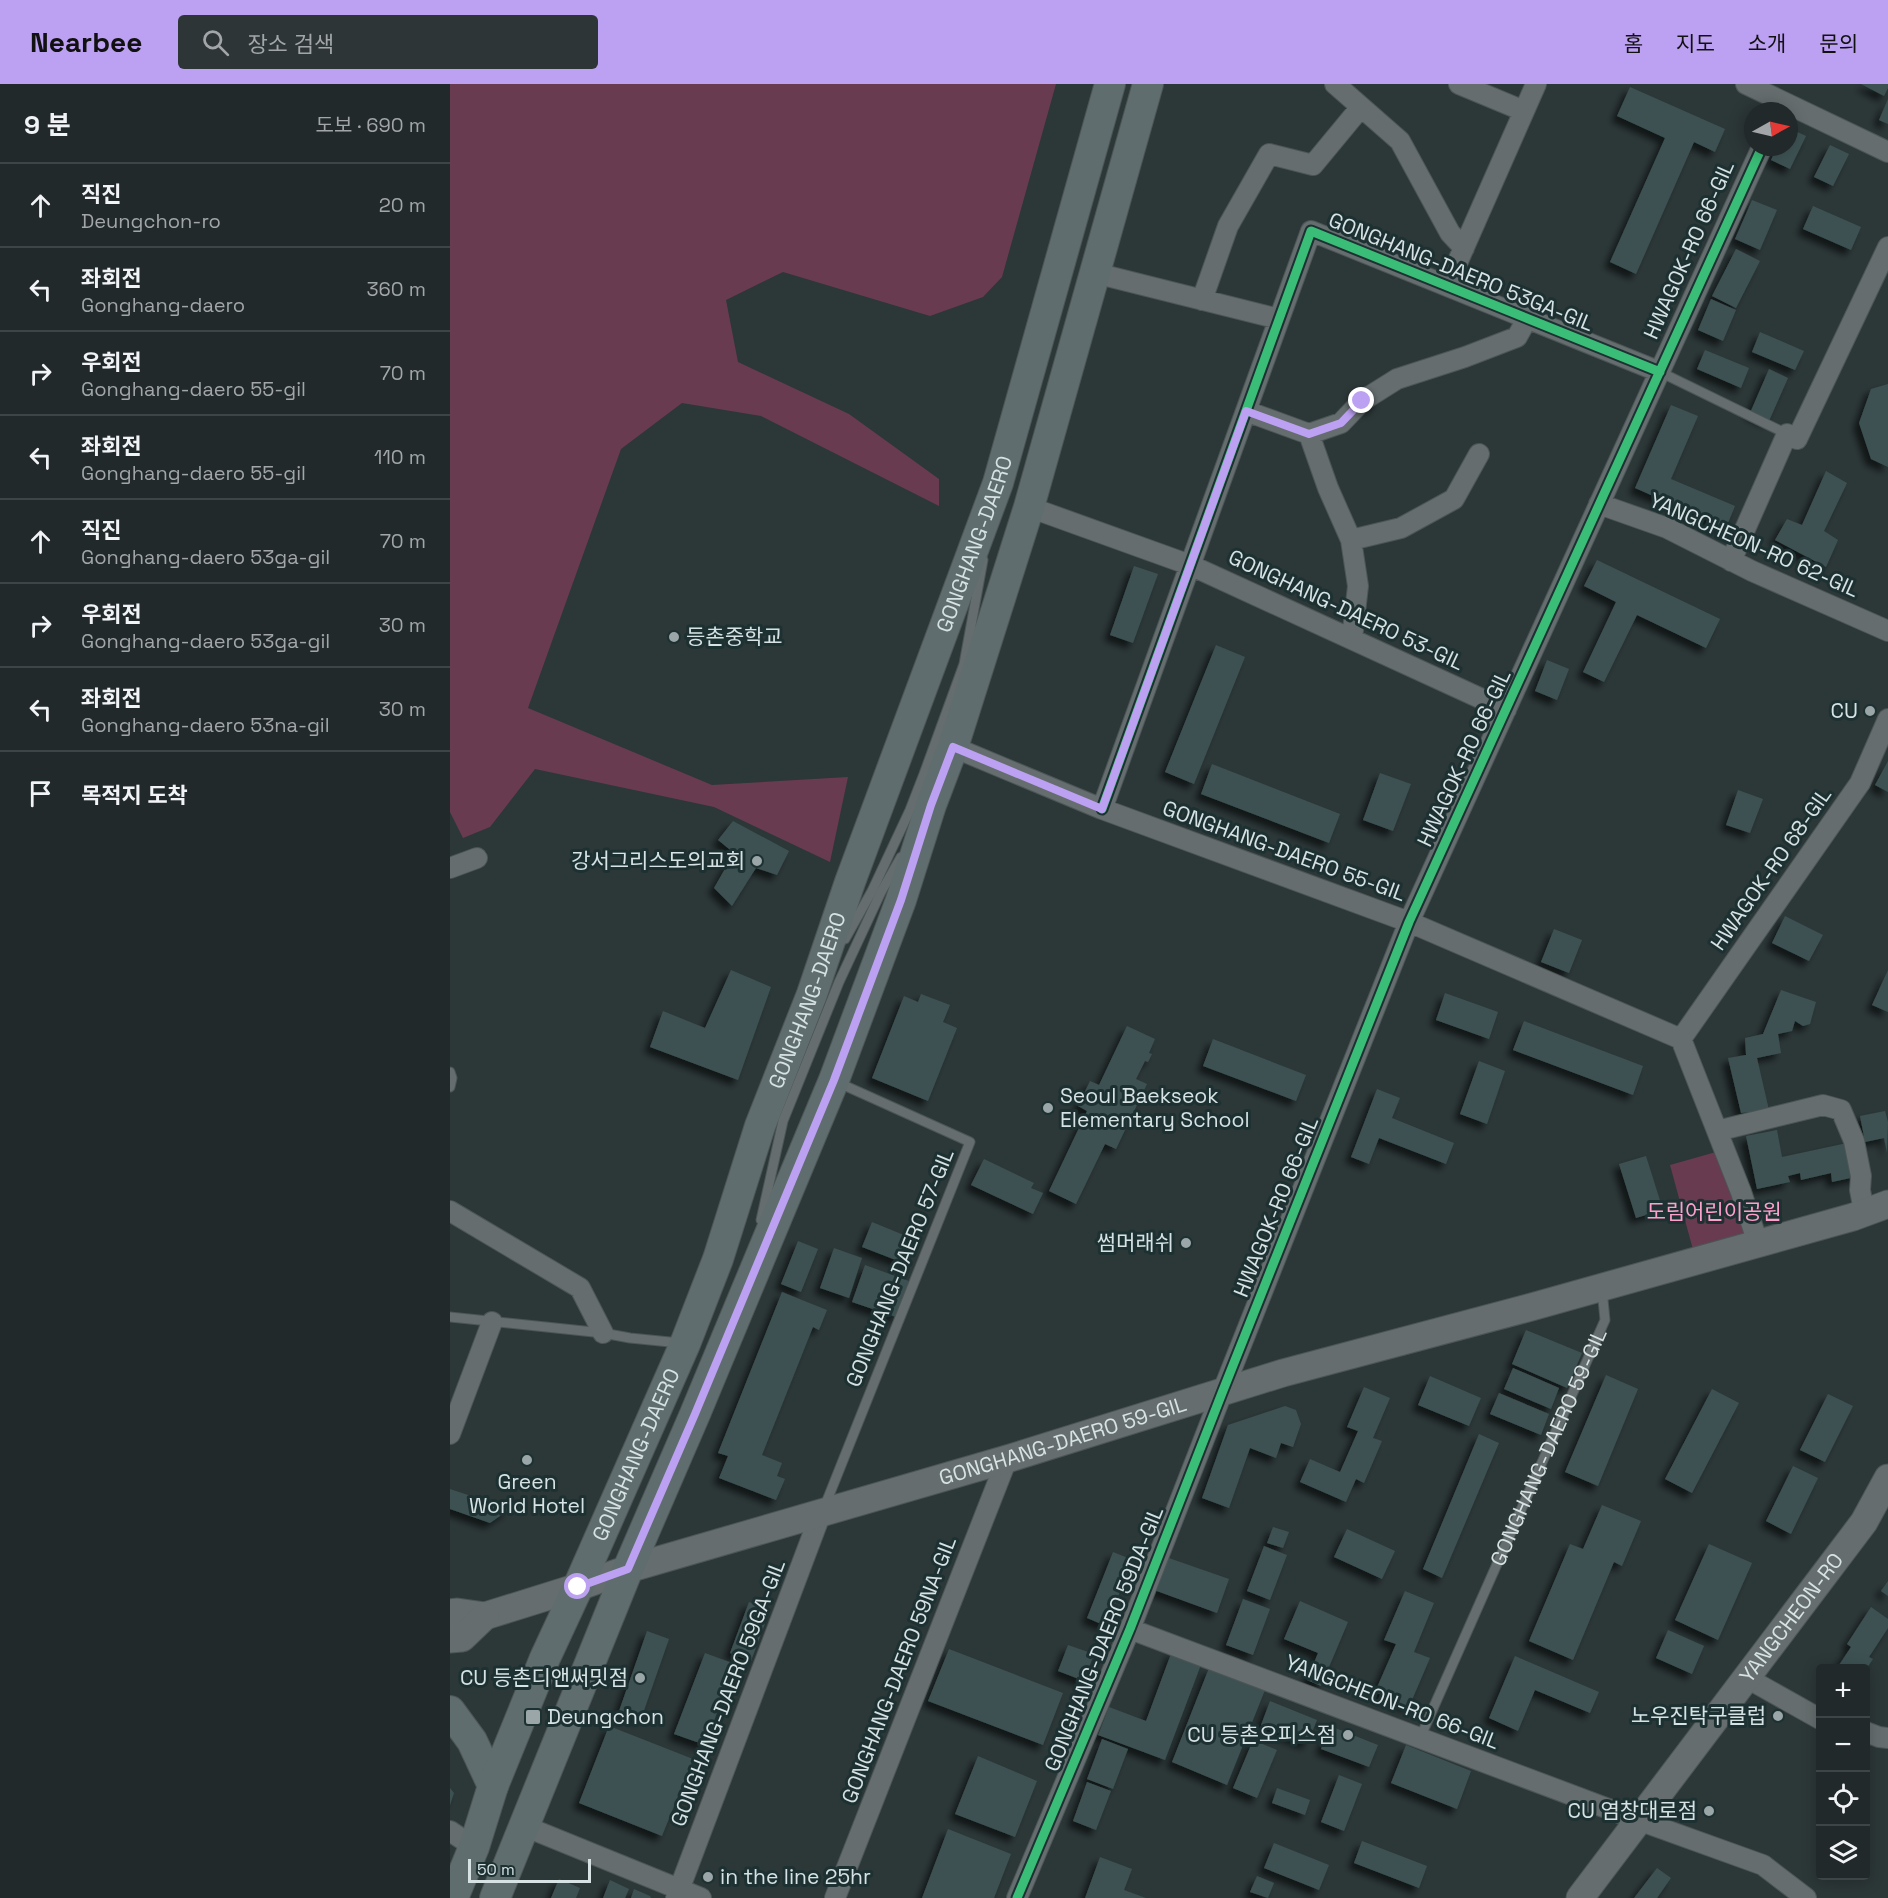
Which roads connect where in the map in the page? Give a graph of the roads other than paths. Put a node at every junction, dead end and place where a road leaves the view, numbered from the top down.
1 (1110, 84) edge
2 (1148, 84) edge
3 (1335, 84) edge
4 (1459, 84) edge
5 (1536, 84) edge
6 (1746, 84) edge
7 (1784, 99) edge
8 (1361, 107) junction
9 (1524, 111) junction
10 (1888, 152) edge
11 (1758, 156) edge
12 (1888, 247) edge
13 (1464, 248) junction
14 (1095, 273) junction
15 (1447, 286) junction
16 (1202, 300) junction
17 (1280, 319) junction
18 (1527, 319) junction
19 (1660, 372) junction
20 (1246, 411) junction
21 (1309, 434) junction
22 (1787, 434) junction
23 (1479, 454) dead end
24 (998, 483) junction
25 (1599, 504) junction
26 (1029, 507) junction
27 (987, 540) dead end
28 (1351, 540) junction
29 (985, 551) dead end
30 (1731, 561) junction
31 (1190, 565) junction
32 (1888, 632) edge
33 (1352, 639) junction
34 (1506, 710) junction
35 (1888, 719) edge
36 (953, 747) junction
37 (931, 805) junction
38 (1102, 809) junction
39 (477, 858) dead end
40 (450, 867) edge
41 (1408, 922) junction
42 (842, 943) dead end
43 (836, 953) dead end
44 (813, 994) junction
45 (1681, 1039) junction
46 (450, 1072) edge
47 (834, 1080) junction
48 (450, 1088) edge
49 (1717, 1131) junction
50 (1876, 1208) edge
51 (450, 1211) edge
52 (1758, 1243) junction
53 (1602, 1287) junction
54 (746, 1293) junction
55 (450, 1317) edge
56 (492, 1322) junction
57 (603, 1333) junction
58 (685, 1344) junction
59 (1222, 1393) junction
60 (450, 1434) edge
61 (1007, 1459) junction
62 (1888, 1478) edge
63 (821, 1514) junction
64 (628, 1569) junction
65 (578, 1587) junction
66 (450, 1613) edge
67 (485, 1616) junction
68 (1130, 1629) junction
69 (450, 1639) edge
70 (1747, 1678) junction
71 (450, 1711) edge
72 (1819, 1718) edge
73 (1870, 1734) edge
74 (1420, 1738) junction
75 (1888, 1738) edge
76 (493, 1786) junction
77 (1638, 1820) junction
78 (524, 1826) junction
79 (462, 1839) edge
80 (677, 1894) edge
81 (453, 1898) edge
82 (495, 1898) edge
83 (701, 1898) edge
84 (835, 1898) edge
85 (1017, 1898) edge
86 (1580, 1898) edge
87 (1806, 1898) edge

1 - 24 main road, GONGHANG-DAERO
2 - 14 main road, GONGHANG-DAERO
3 - 8 street
4 - 9 street
5 - 9 street
6 - 7 street
7 - 10 street
8 - 13 street
8 - 16 street
9 - 13 street
11 - 19 street, HWAGOK-RO 66-GIL
12 - 22 street
13 - 15 street
14 - 16 street
14 - 26 main road, GONGHANG-DAERO
15 - 17 street, GONGHANG-DAERO 53GA-GIL
15 - 18 street, GONGHANG-DAERO 53GA-GIL
16 - 17 street
17 - 20 street, GONGHANG-DAERO 53GA-GIL
18 - 19 street, GONGHANG-DAERO 53GA-GIL
18 - 21 street
19 - 22 lane, HWAGOK-RO 66-GIL
19 - 25 street, HWAGOK-RO 66-GIL
20 - 21 street
20 - 31 street, GONGHANG-DAERO 53GA-GIL
21 - 28 street
22 - 30 street
23 - 28 street
24 - 27 lane
24 - 44 main road, GONGHANG-DAERO
25 - 30 street, YANGCHEON-RO 62-GIL
25 - 34 street, HWAGOK-RO 66-GIL
26 - 31 street, GONGHANG-DAERO 53-GIL
26 - 36 main road, GONGHANG-DAERO
28 - 33 street
29 - 42 lane
30 - 32 street, YANGCHEON-RO 62-GIL
31 - 33 street, GONGHANG-DAERO 53-GIL
31 - 38 street
33 - 34 street, GONGHANG-DAERO 53-GIL
34 - 41 street, HWAGOK-RO 66-GIL
35 - 45 street, HWAGOK-RO 68-GIL
36 - 37 main road, GONGHANG-DAERO
36 - 38 street, GONGHANG-DAERO 55-GIL
37 - 47 main road, GONGHANG-DAERO
37 - 54 lane
38 - 41 street, GONGHANG-DAERO 55-GIL
39 - 40 street
41 - 45 street, GONGHANG-DAERO 55-GIL
41 - 59 street, HWAGOK-RO 66-GIL
43 - 44 lane
44 - 58 main road, GONGHANG-DAERO
45 - 49 street
46 - 48 lane
47 - 54 main road, GONGHANG-DAERO
47 - 63 lane, GONGHANG-DAERO 57-GIL
49 - 50 street
49 - 52 street
50 - 52 main road, GONGHANG-DAERO 59-GIL
51 - 57 street
52 - 53 main road, GONGHANG-DAERO 59-GIL
53 - 59 main road, GONGHANG-DAERO 59-GIL
53 - 74 lane, GONGHANG-DAERO 59-GIL
54 - 64 main road, GONGHANG-DAERO
55 - 56 lane
56 - 57 lane
56 - 60 street
57 - 58 lane
58 - 65 main road, GONGHANG-DAERO
59 - 61 main road, GONGHANG-DAERO 59-GIL
59 - 68 street, GONGHANG-DAERO 59DA-GIL
61 - 63 main road, GONGHANG-DAERO 59-GIL
61 - 84 street, GONGHANG-DAERO 59NA-GIL
62 - 70 main road, YANGCHEON-RO
63 - 64 main road, GONGHANG-DAERO 59-GIL
63 - 80 street, GONGHANG-DAERO 59GA-GIL
64 - 65 main road, GONGHANG-DAERO 59-GIL
64 - 78 main road, GONGHANG-DAERO
65 - 67 main road, GONGHANG-DAERO 59-GIL
65 - 76 main road, GONGHANG-DAERO
66 - 67 main road
67 - 69 main road
68 - 74 street, YANGCHEON-RO 66-GIL
68 - 85 street, GONGHANG-DAERO 59DA-GIL
70 - 72 street
70 - 77 main road, YANGCHEON-RO
71 - 76 main road
73 - 75 street
74 - 77 street, YANGCHEON-RO 66-GIL
76 - 79 main road, GONGHANG-DAERO
77 - 86 main road, YANGCHEON-RO
77 - 87 street, YANGCHEON-RO 66-GIL
78 - 80 street
78 - 82 main road, GONGHANG-DAERO
79 - 81 main road, GONGHANG-DAERO
80 - 83 street

